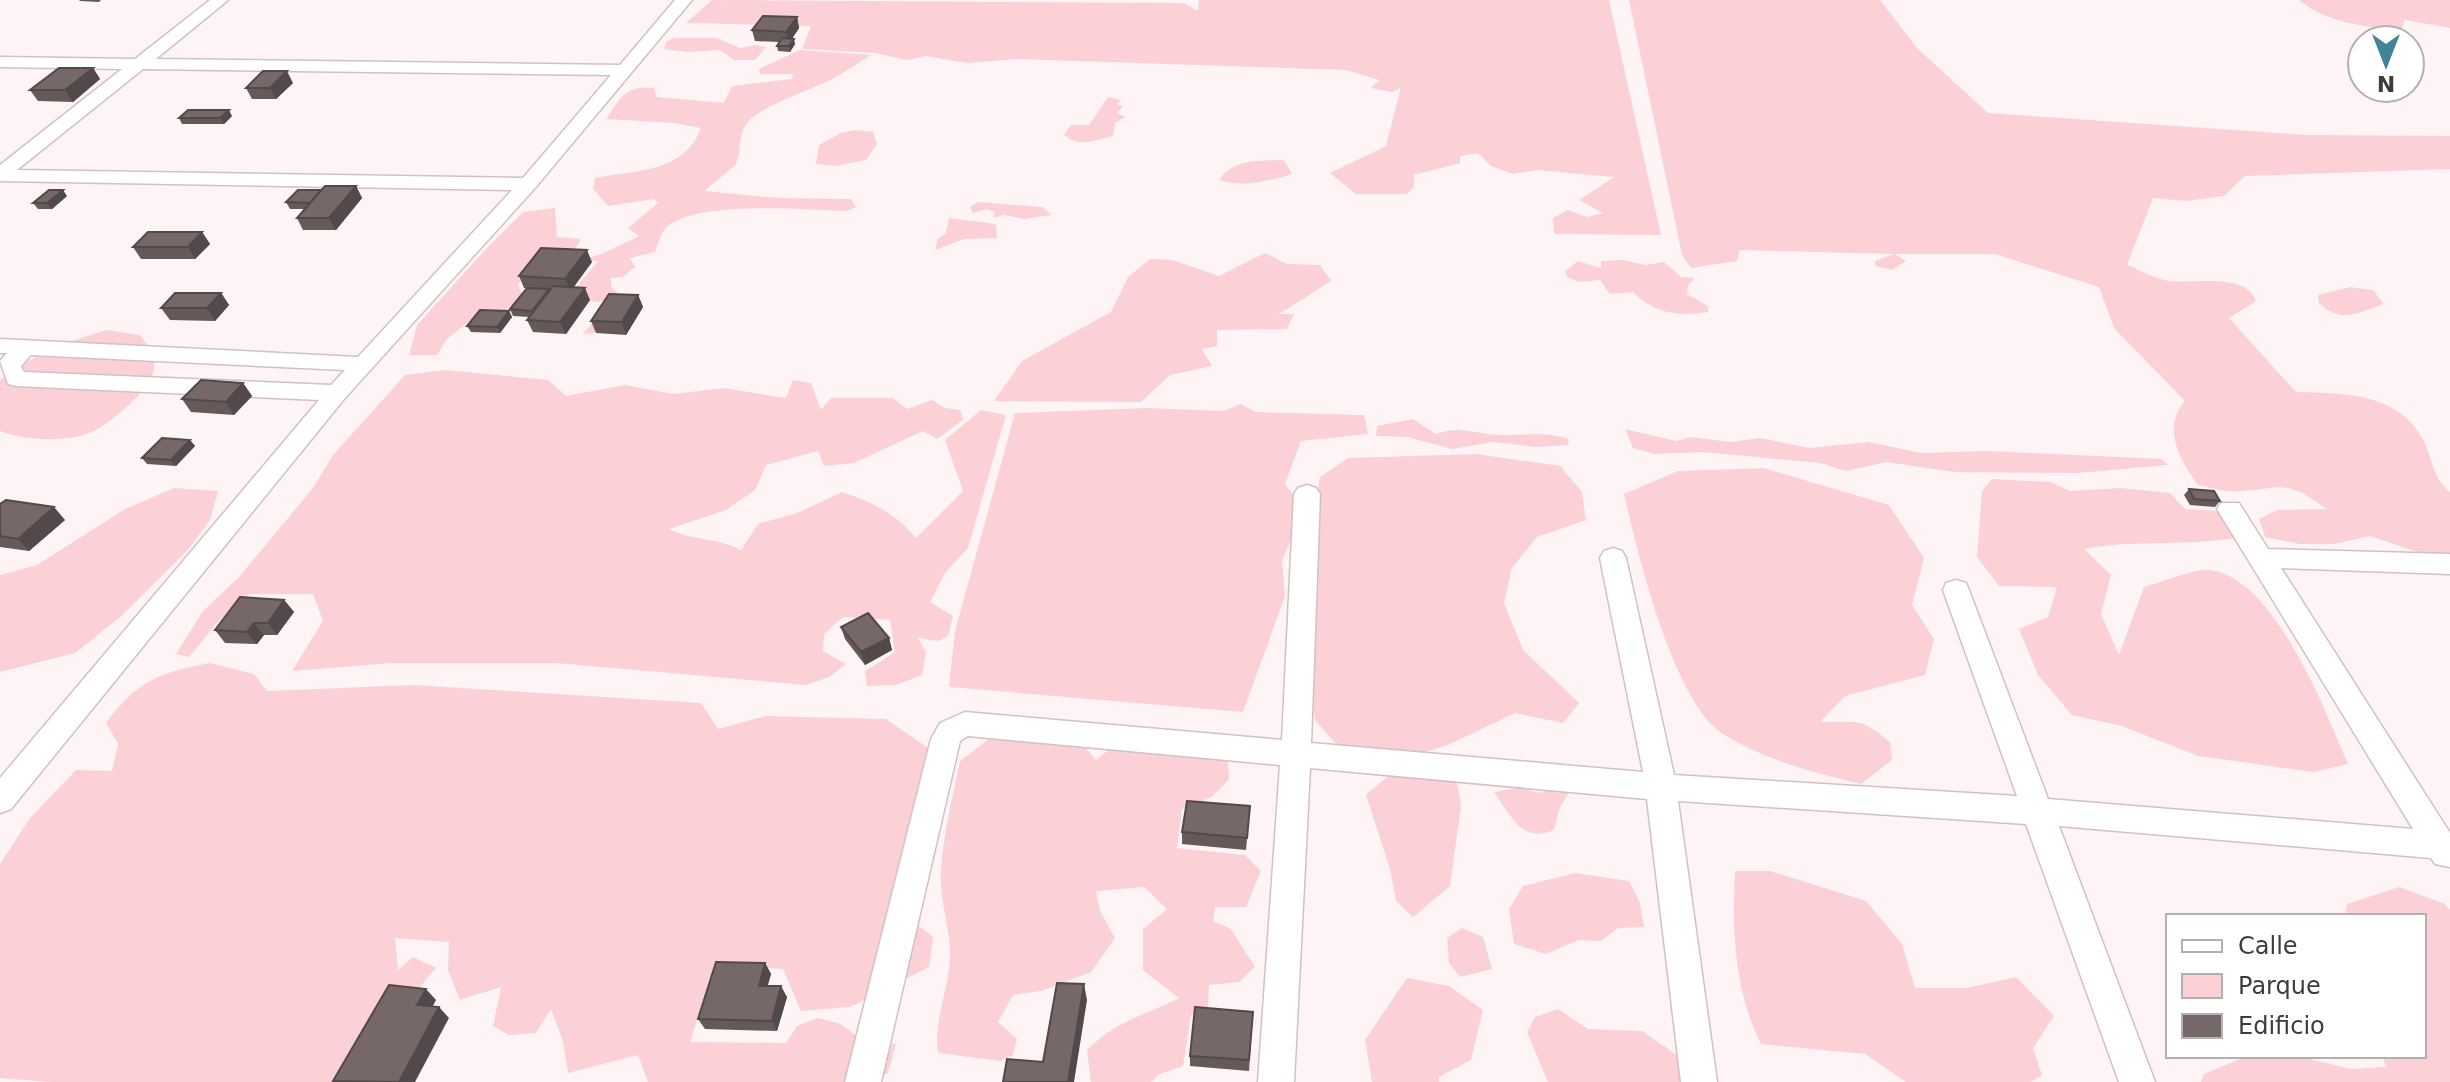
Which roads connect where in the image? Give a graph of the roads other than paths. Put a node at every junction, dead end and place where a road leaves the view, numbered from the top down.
1 (220, 0) edge
2 (684, 0) edge
3 (0, 62) edge
4 (140, 63) junction
5 (625, 70) junction
6 (0, 175) edge
7 (528, 184) junction
8 (0, 346) edge
9 (26, 347) junction
10 (363, 364) junction
11 (337, 393) junction
12 (1307, 494) dead end
13 (2230, 509) dead end
14 (1613, 558) dead end
15 (2259, 558) junction
16 (2450, 564) edge
17 (1956, 590) dead end
18 (1296, 754) junction
19 (1661, 787) junction
20 (0, 800) edge
21 (2037, 811) junction
22 (2446, 853) edge
23 (863, 1082) edge
24 (1276, 1082) edge
25 (1699, 1082) edge
26 (2137, 1082) edge

1 - 4 street
2 - 5 street
3 - 4 street
4 - 5 street
4 - 6 street
5 - 7 street
6 - 7 street
7 - 10 street
8 - 9 street
9 - 10 street
9 - 11 street
10 - 11 street
11 - 20 street
12 - 18 street
13 - 15 street
14 - 19 street
15 - 16 street
15 - 22 street
17 - 21 street
18 - 19 street
18 - 23 street
18 - 24 street
19 - 21 street
19 - 25 street
21 - 22 street
21 - 26 street

